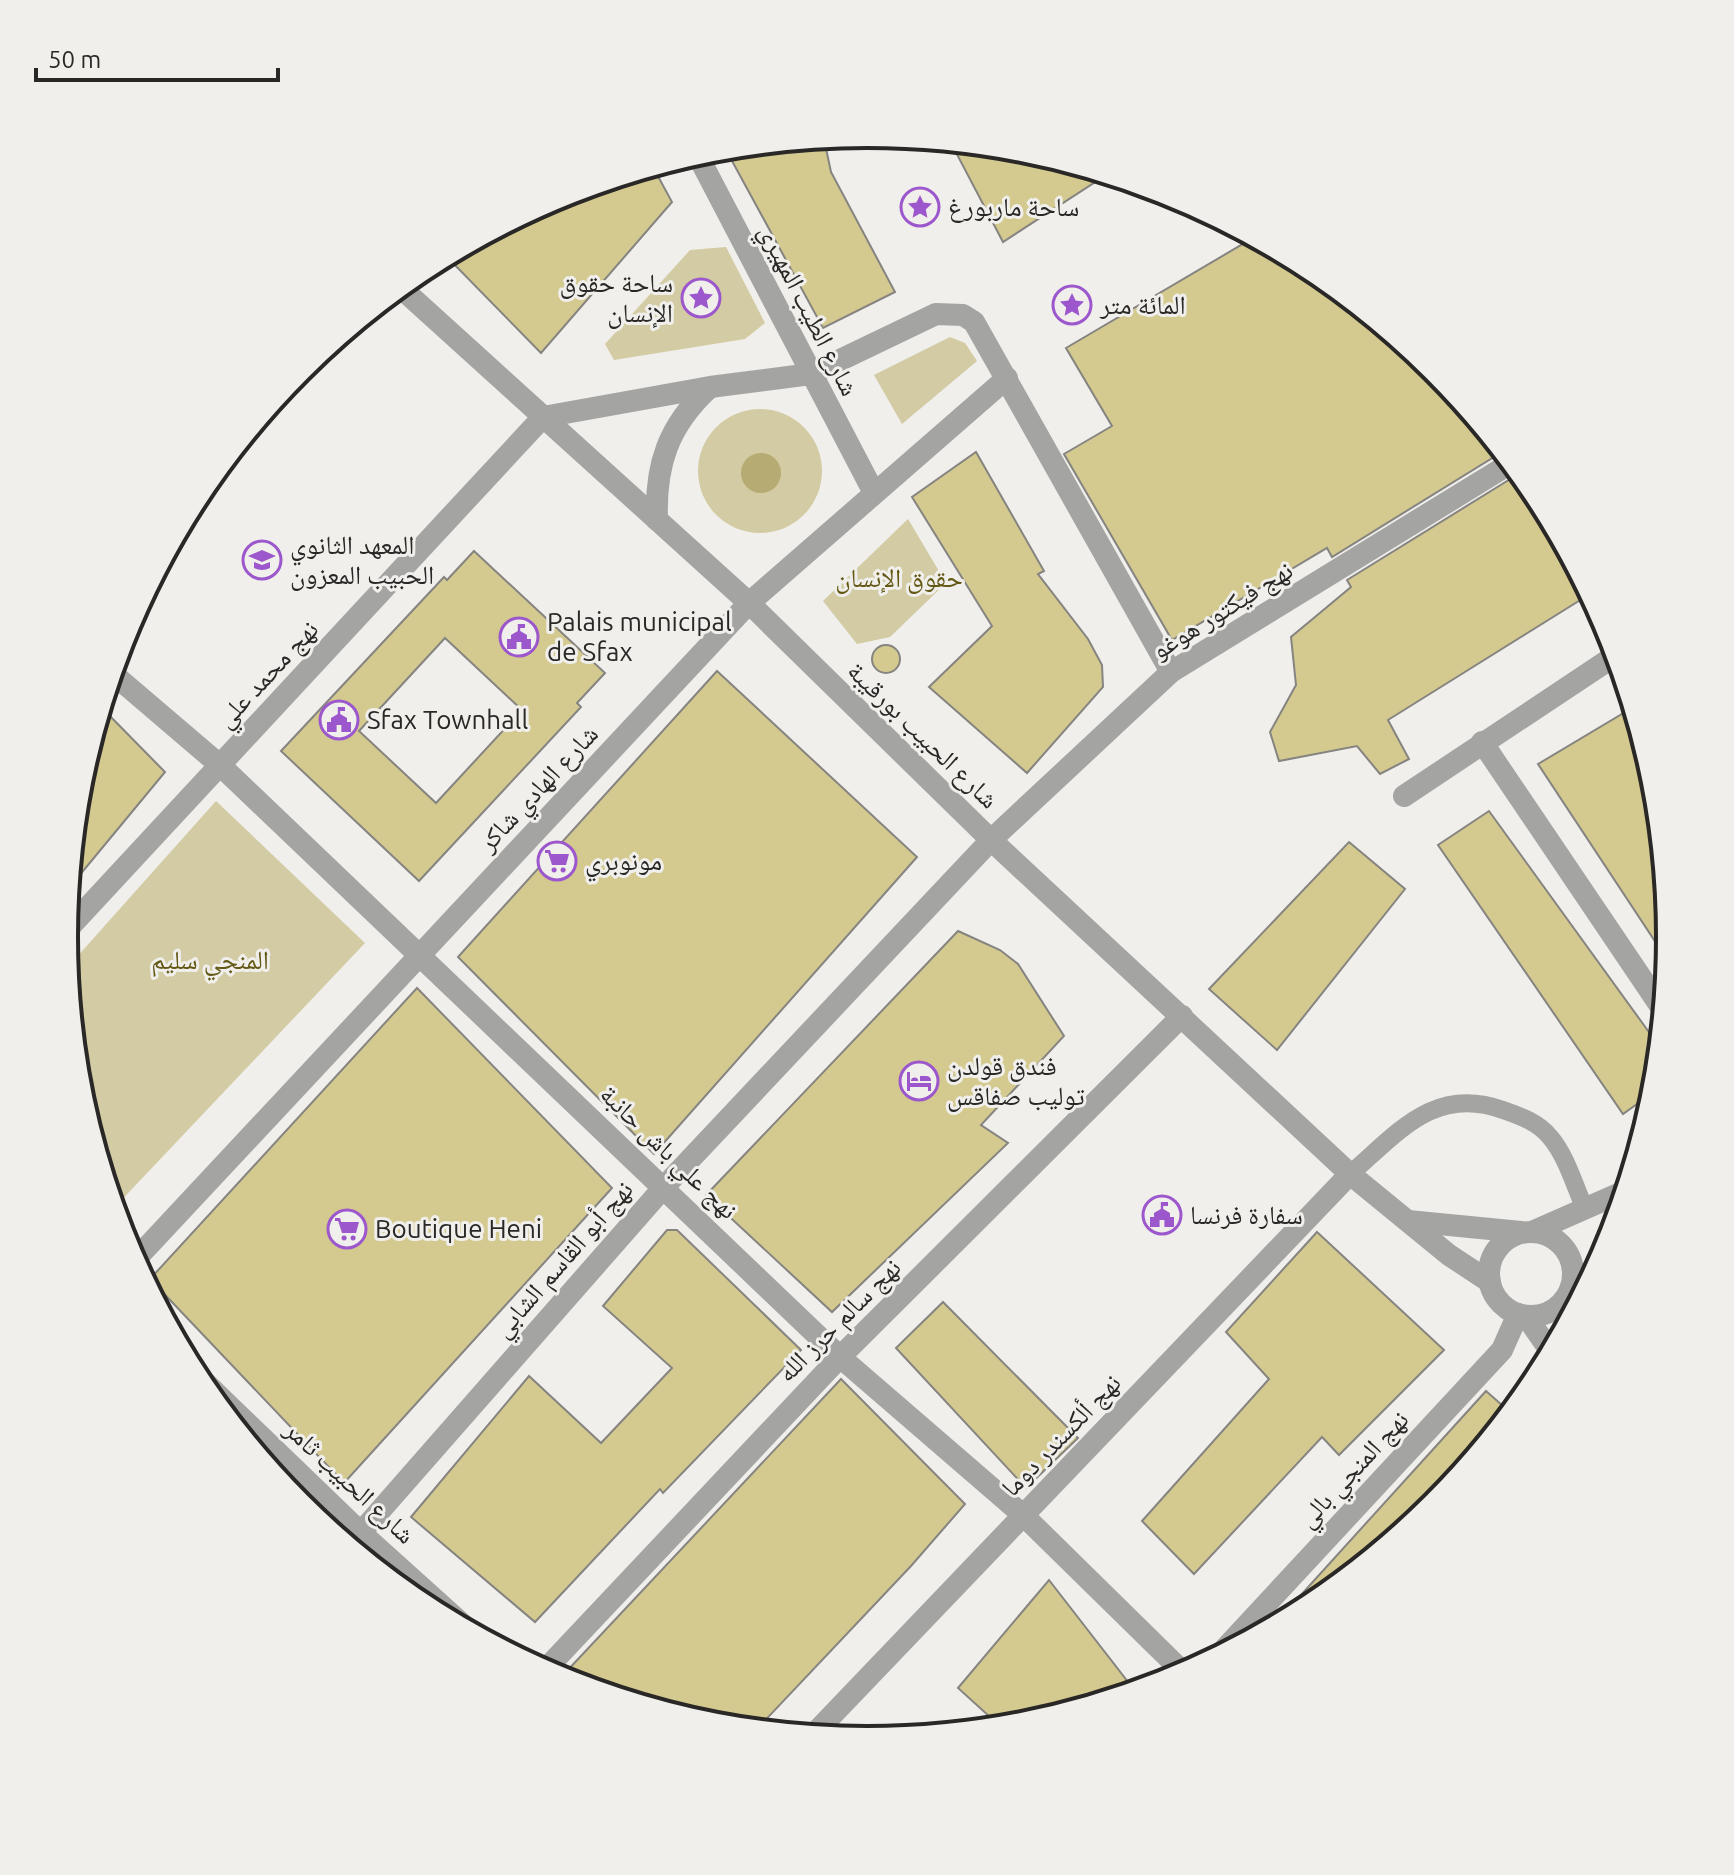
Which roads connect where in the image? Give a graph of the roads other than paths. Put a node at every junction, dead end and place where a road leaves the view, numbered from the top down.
1 (703, 166) edge
2 (409, 296) edge
3 (811, 374) junction
4 (1007, 378) junction
5 (710, 387) junction
6 (543, 417) junction
7 (1501, 469) edge
8 (873, 491) junction
9 (657, 520) junction
10 (749, 603) junction
11 (1606, 662) edge
12 (1171, 672) junction
13 (121, 681) edge
14 (1482, 742) junction
15 (221, 766) junction
16 (1404, 796) dead end
17 (991, 840) junction
18 (79, 917) edge
19 (422, 954) junction
20 (1653, 996) edge
21 (1182, 1016) junction
22 (1350, 1174) junction
23 (664, 1187) junction
24 (1612, 1197) edge
25 (1585, 1209) junction
26 (1408, 1221) junction
27 (1528, 1232) junction
28 (143, 1251) edge
29 (1490, 1282) junction
30 (1572, 1291) edge
31 (1566, 1296) junction
32 (1566, 1303) edge
33 (1522, 1315) junction
34 (1544, 1343) edge
35 (840, 1357) junction
36 (259, 1440) edge
37 (1023, 1515) junction
38 (340, 1524) edge
39 (356, 1538) edge
40 (1240, 1632) edge
41 (554, 1661) edge
42 (1174, 1664) edge
43 (822, 1725) edge

1 - 3 street, شارع الطيب المهيري
2 - 6 street, شارع الحبيب بورقيبة
3 - 4 street
3 - 5 street
3 - 8 street, شارع الطيب المهيري
4 - 8 street, شارع الهادي شاكر
4 - 12 street
5 - 6 street
5 - 9 street
6 - 9 street, شارع الحبيب بورقيبة
6 - 15 street, نهج محمد علي
7 - 12 street, نهج فيكتور هوغو
8 - 10 street, شارع الهادي شاكر
9 - 10 street, شارع الحبيب بورقيبة
10 - 17 street, شارع الحبيب بورقيبة
10 - 19 street, شارع الهادي شاكر
11 - 14 street
12 - 17 street, نهج فيكتور هوغو
13 - 15 street, نهج علي باش حانبة
14 - 16 street
14 - 20 street
15 - 18 street, نهج محمد علي
15 - 19 street, نهج علي باش حانبة
17 - 21 street, شارع الحبيب بورقيبة
17 - 23 street, نهج أبو القاسم الشابي
19 - 23 street, نهج علي باش حانبة
19 - 28 street, شارع الهادي شاكر
21 - 22 street, شارع الحبيب بورقيبة
21 - 35 street, نهج سالم حرز الله
22 - 25 lane
22 - 26 street, شارع الحبيب بورقيبة
22 - 37 street, نهج ألكسندر دوما
23 - 35 street, نهج علي باش حانبة
23 - 39 street, نهج أبو القاسم الشابي
24 - 25 street
25 - 27 street
26 - 27 street
26 - 29 street, شارع الحبيب بورقيبة
27 - 29 street
27 - 31 street
29 - 33 street
30 - 31 street
31 - 32 street
31 - 33 street
33 - 34 street
33 - 40 street, نهج المنجي بالي
35 - 37 street, نهج علي باش حانبة
35 - 41 street, نهج سالم حرز الله
36 - 38 street, شارع الحبيب ثامر
37 - 42 street, نهج علي باش حانبة
37 - 43 street, نهج ألكسندر دوما

